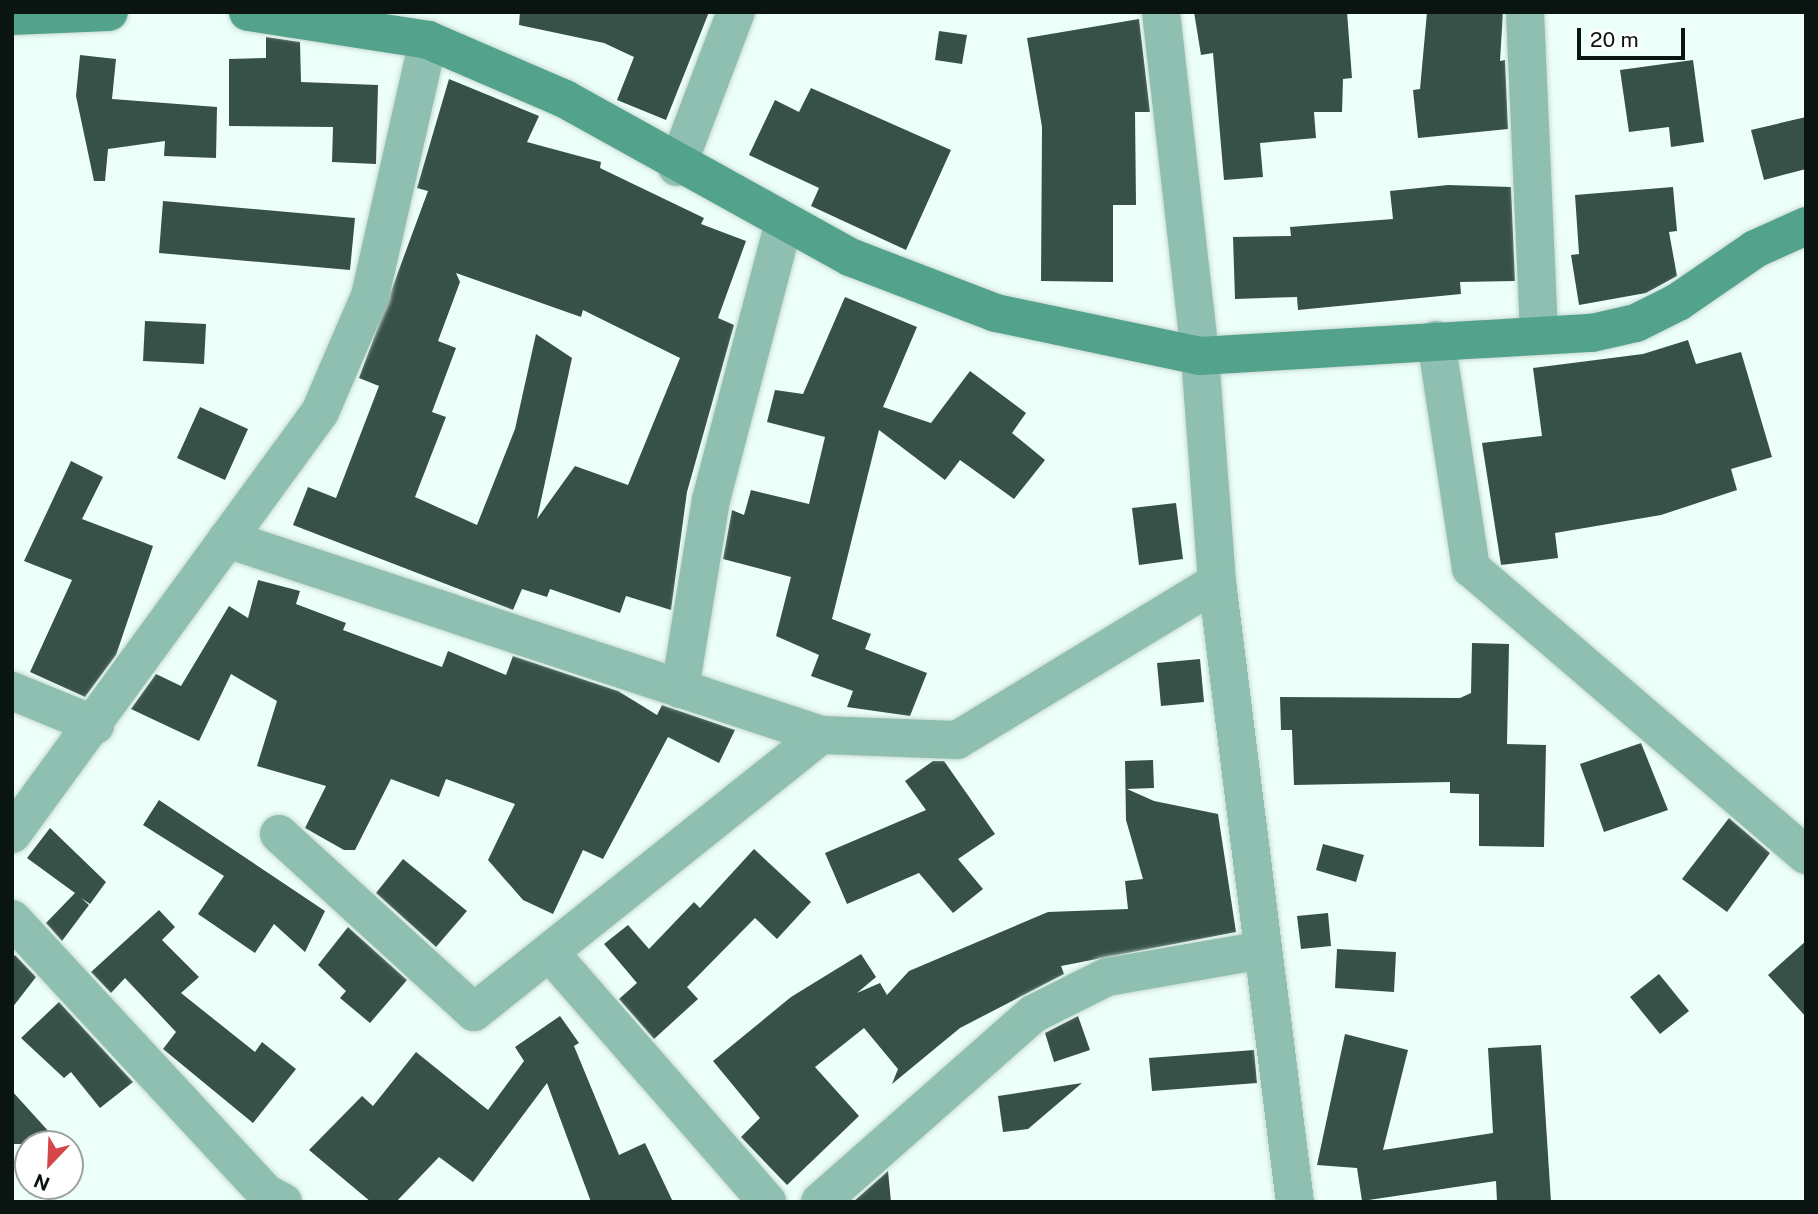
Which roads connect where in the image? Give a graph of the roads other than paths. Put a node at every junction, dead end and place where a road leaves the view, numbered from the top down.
1 (109, 12) edge
2 (248, 12) edge
3 (736, 12) edge
4 (1161, 12) edge
5 (1525, 12) edge
6 (12, 16) edge
7 (428, 40) junction
8 (677, 167) junction
9 (784, 222) junction
10 (1806, 226) edge
11 (1539, 334) junction
12 (1436, 340) junction
13 (1200, 356) junction
14 (227, 539) junction
15 (1217, 582) junction
16 (680, 689) junction
17 (12, 691) edge
18 (95, 725) junction
19 (821, 735) junction
20 (12, 834) edge
21 (279, 834) dead end
22 (1806, 855) edge
23 (12, 919) edge
24 (1263, 950) junction
25 (551, 954) junction
26 (283, 1202) edge
27 (767, 1202) edge
28 (820, 1202) edge
29 (1296, 1202) edge

1 - 6 street
2 - 7 street
3 - 8 street
4 - 13 street
5 - 11 street
7 - 8 street
7 - 14 street
8 - 9 street
9 - 13 street
9 - 16 street
10 - 11 street
11 - 12 street
12 - 13 street
12 - 22 street
13 - 15 street
14 - 16 street
14 - 18 street
15 - 19 street
15 - 24 street
16 - 19 street
17 - 18 street
18 - 20 street
19 - 25 street
21 - 25 street
23 - 26 street
24 - 28 street
24 - 29 street
25 - 27 street

